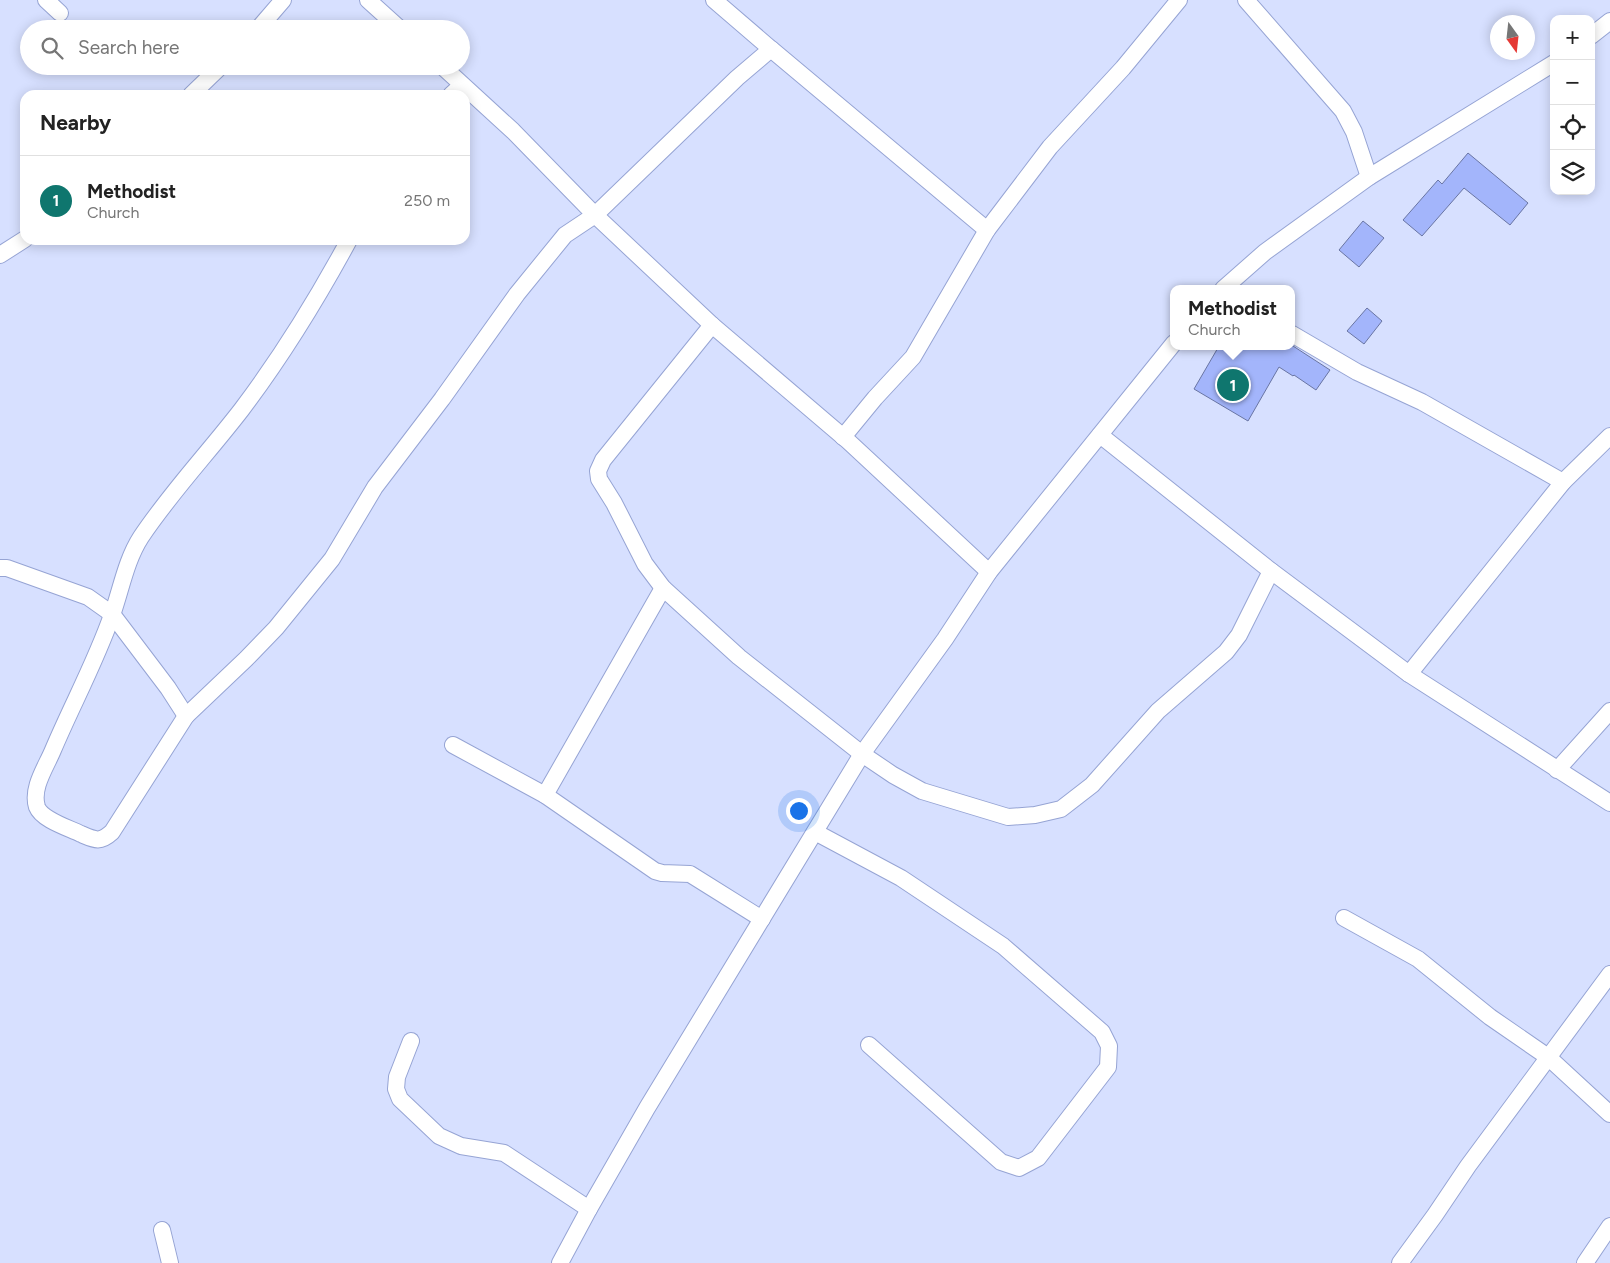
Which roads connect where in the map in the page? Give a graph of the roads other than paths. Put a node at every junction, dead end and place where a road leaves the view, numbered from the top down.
1 (46, 0) edge
2 (283, 0) edge
3 (368, 0) edge
4 (714, 0) edge
5 (1179, 0) edge
6 (1246, 0) edge
7 (60, 13) dead end
8 (266, 20) edge
9 (390, 20) edge
10 (1610, 21) edge
11 (1595, 33) edge
12 (771, 49) junction
13 (1550, 65) edge
14 (211, 75) edge
15 (448, 75) edge
16 (196, 90) edge
17 (457, 90) edge
18 (470, 100) edge
19 (1369, 177) junction
20 (595, 215) junction
21 (987, 230) junction
22 (20, 242) edge
23 (346, 245) edge
24 (0, 255) edge
25 (1228, 285) edge
26 (712, 325) junction
27 (1295, 336) edge
28 (1170, 348) edge
29 (1100, 436) junction
30 (1610, 436) edge
31 (842, 437) junction
32 (1563, 482) junction
33 (0, 568) edge
34 (1271, 571) junction
35 (989, 572) junction
36 (663, 588) junction
37 (112, 614) junction
38 (1410, 674) junction
39 (1610, 711) edge
40 (186, 716) junction
41 (453, 745) dead end
42 (862, 754) junction
43 (1557, 770) junction
44 (545, 795) junction
45 (1610, 803) edge
46 (815, 832) junction
47 (1344, 918) dead end
48 (762, 919) junction
49 (1610, 974) edge
50 (411, 1041) dead end
51 (869, 1045) dead end
52 (1548, 1057) junction
53 (1610, 1114) edge
54 (589, 1209) junction
55 (1610, 1226) edge
56 (162, 1230) dead end
57 (170, 1263) edge
58 (560, 1263) edge
59 (1400, 1263) edge
60 (1584, 1263) edge

1 - 7 street
2 - 8 street
3 - 9 street
4 - 12 street
5 - 21 street
6 - 19 street
10 - 11 street
12 - 20 street
12 - 21 street
13 - 19 street
14 - 16 street
15 - 17 street
18 - 20 street
19 - 25 street
20 - 26 street
20 - 40 street
21 - 31 street
22 - 24 street
23 - 37 street
26 - 31 street
26 - 36 street
27 - 32 street
28 - 29 street
29 - 34 street
29 - 35 street
30 - 32 street
31 - 35 street
32 - 38 street
33 - 37 street
34 - 38 street
34 - 42 street
35 - 42 street
36 - 42 street
36 - 44 street
37 - 40 street
37 - 40 street
38 - 43 street
39 - 43 street
41 - 44 street
42 - 46 street
43 - 45 street
44 - 48 street
46 - 48 street
46 - 51 street
47 - 52 street
48 - 54 street
49 - 52 street
50 - 54 street
52 - 53 street
52 - 59 street
54 - 58 street
55 - 60 street
56 - 57 street

